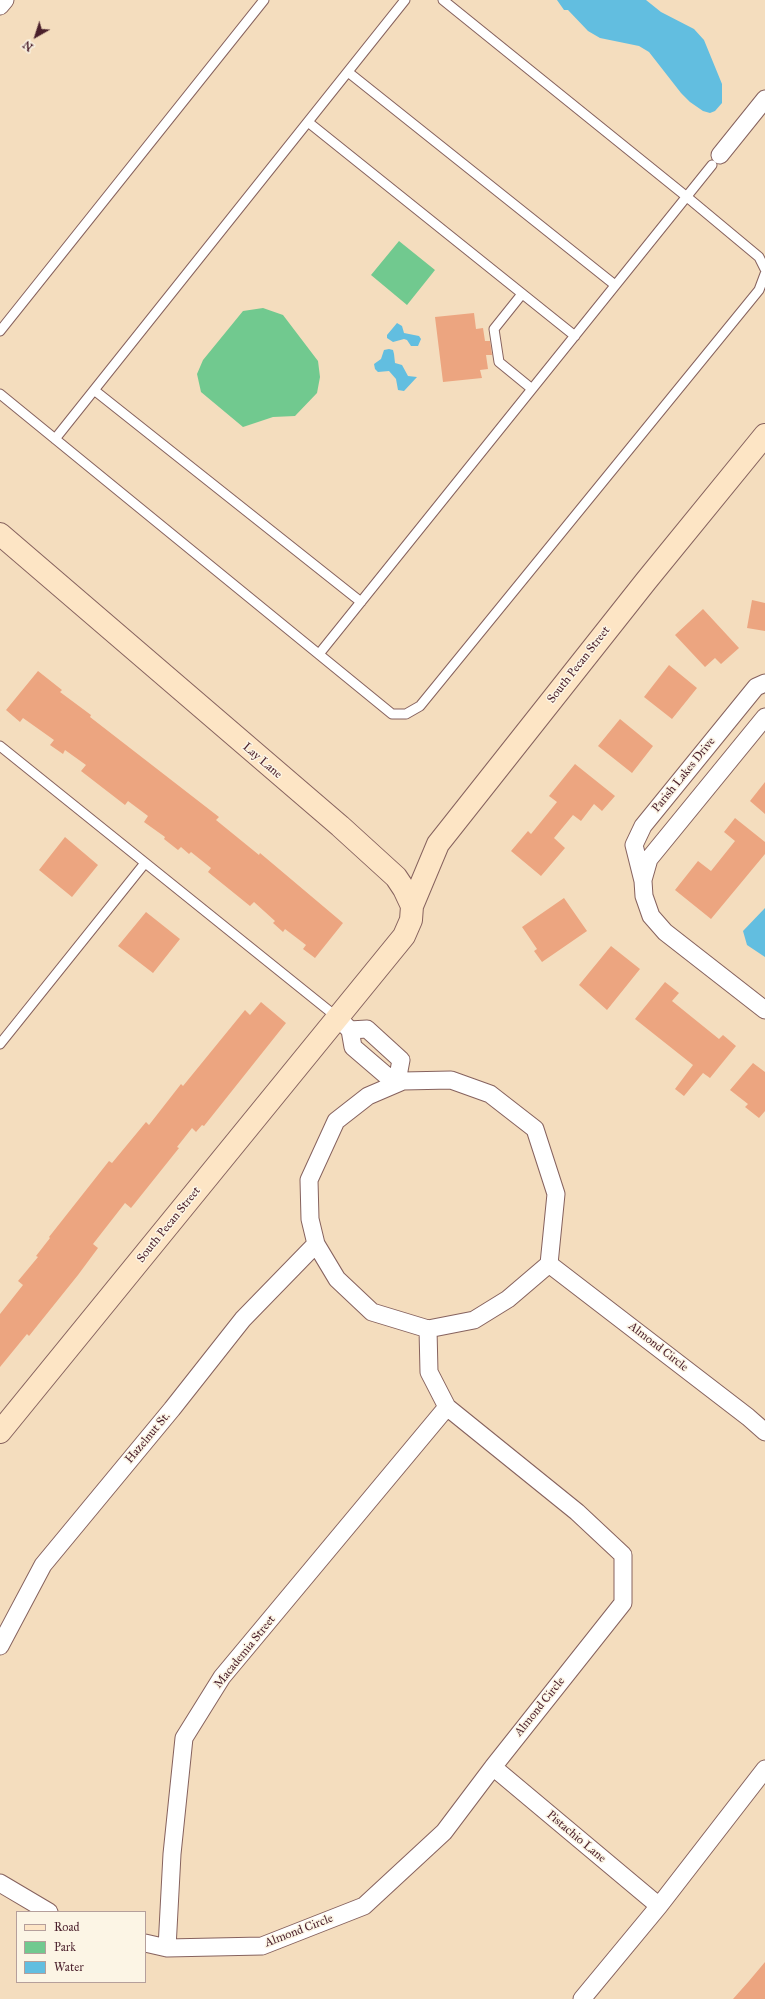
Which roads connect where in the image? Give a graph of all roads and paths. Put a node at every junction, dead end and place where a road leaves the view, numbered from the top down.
1 (5, 0) edge
2 (264, 0) edge
3 (405, 0) edge
4 (443, 0) edge
5 (0, 6) edge
6 (348, 72) junction
7 (765, 99) edge
8 (308, 122) junction
9 (716, 160) joint
10 (686, 197) junction
11 (765, 269) edge
12 (765, 274) edge
13 (615, 285) junction
14 (522, 294) junction
15 (0, 331) edge
16 (575, 336) junction
17 (532, 389) junction
18 (94, 390) junction
19 (0, 394) edge
20 (765, 435) edge
21 (54, 439) junction
22 (0, 534) edge
23 (361, 602) junction
24 (318, 654) junction
25 (765, 683) edge
26 (765, 717) edge
27 (0, 746) edge
28 (145, 863) junction
29 (643, 881) junction
30 (412, 906) junction
31 (765, 1010) edge
32 (344, 1024) junction
33 (0, 1044) edge
34 (400, 1078) junction
35 (316, 1244) junction
36 (549, 1264) junction
37 (428, 1329) junction
38 (447, 1407) junction
39 (0, 1432) edge
40 (765, 1432) edge
41 (0, 1646) edge
42 (493, 1766) junction
43 (765, 1769) edge
44 (0, 1882) edge
45 (659, 1906) junction
46 (47, 1911) edge
47 (146, 1943) edge
48 (167, 1948) junction
49 (582, 1999) edge

1 - 5 street
2 - 15 lane
3 - 6 lane
4 - 10 lane
6 - 8 lane
6 - 13 lane
7 - 9 street
8 - 14 lane
8 - 18 lane
9 - 10 lane
10 - 11 lane
10 - 13 lane
12 - 24 lane
13 - 16 lane
14 - 16 lane
14 - 17 lane
16 - 17 lane
17 - 23 lane
18 - 21 lane
18 - 23 lane
19 - 21 lane
20 - 30 street, South Pecan Street
21 - 24 lane
22 - 30 street, Lay Lane
23 - 24 lane
25 - 29 street, Parish Lakes Drive
26 - 29 street, Parish Lakes Drive
27 - 28 lane
28 - 32 lane
28 - 33 lane
29 - 31 street, Parish Lakes Drive
30 - 32 street
32 - 34 street
32 - 34 street
32 - 39 street, South Pecan Street
34 - 35 street
34 - 36 street
35 - 37 street
35 - 41 street, Hazelnut St.
36 - 37 street
36 - 40 street, Almond Circle
37 - 38 street, Almond Circle
38 - 42 street, Almond Circle
38 - 48 street, Macademia Street
42 - 45 street, Pistachio Lane
42 - 48 street, Almond Circle
43 - 45 street
44 - 46 street
45 - 49 street
47 - 48 street, Almond Circle

